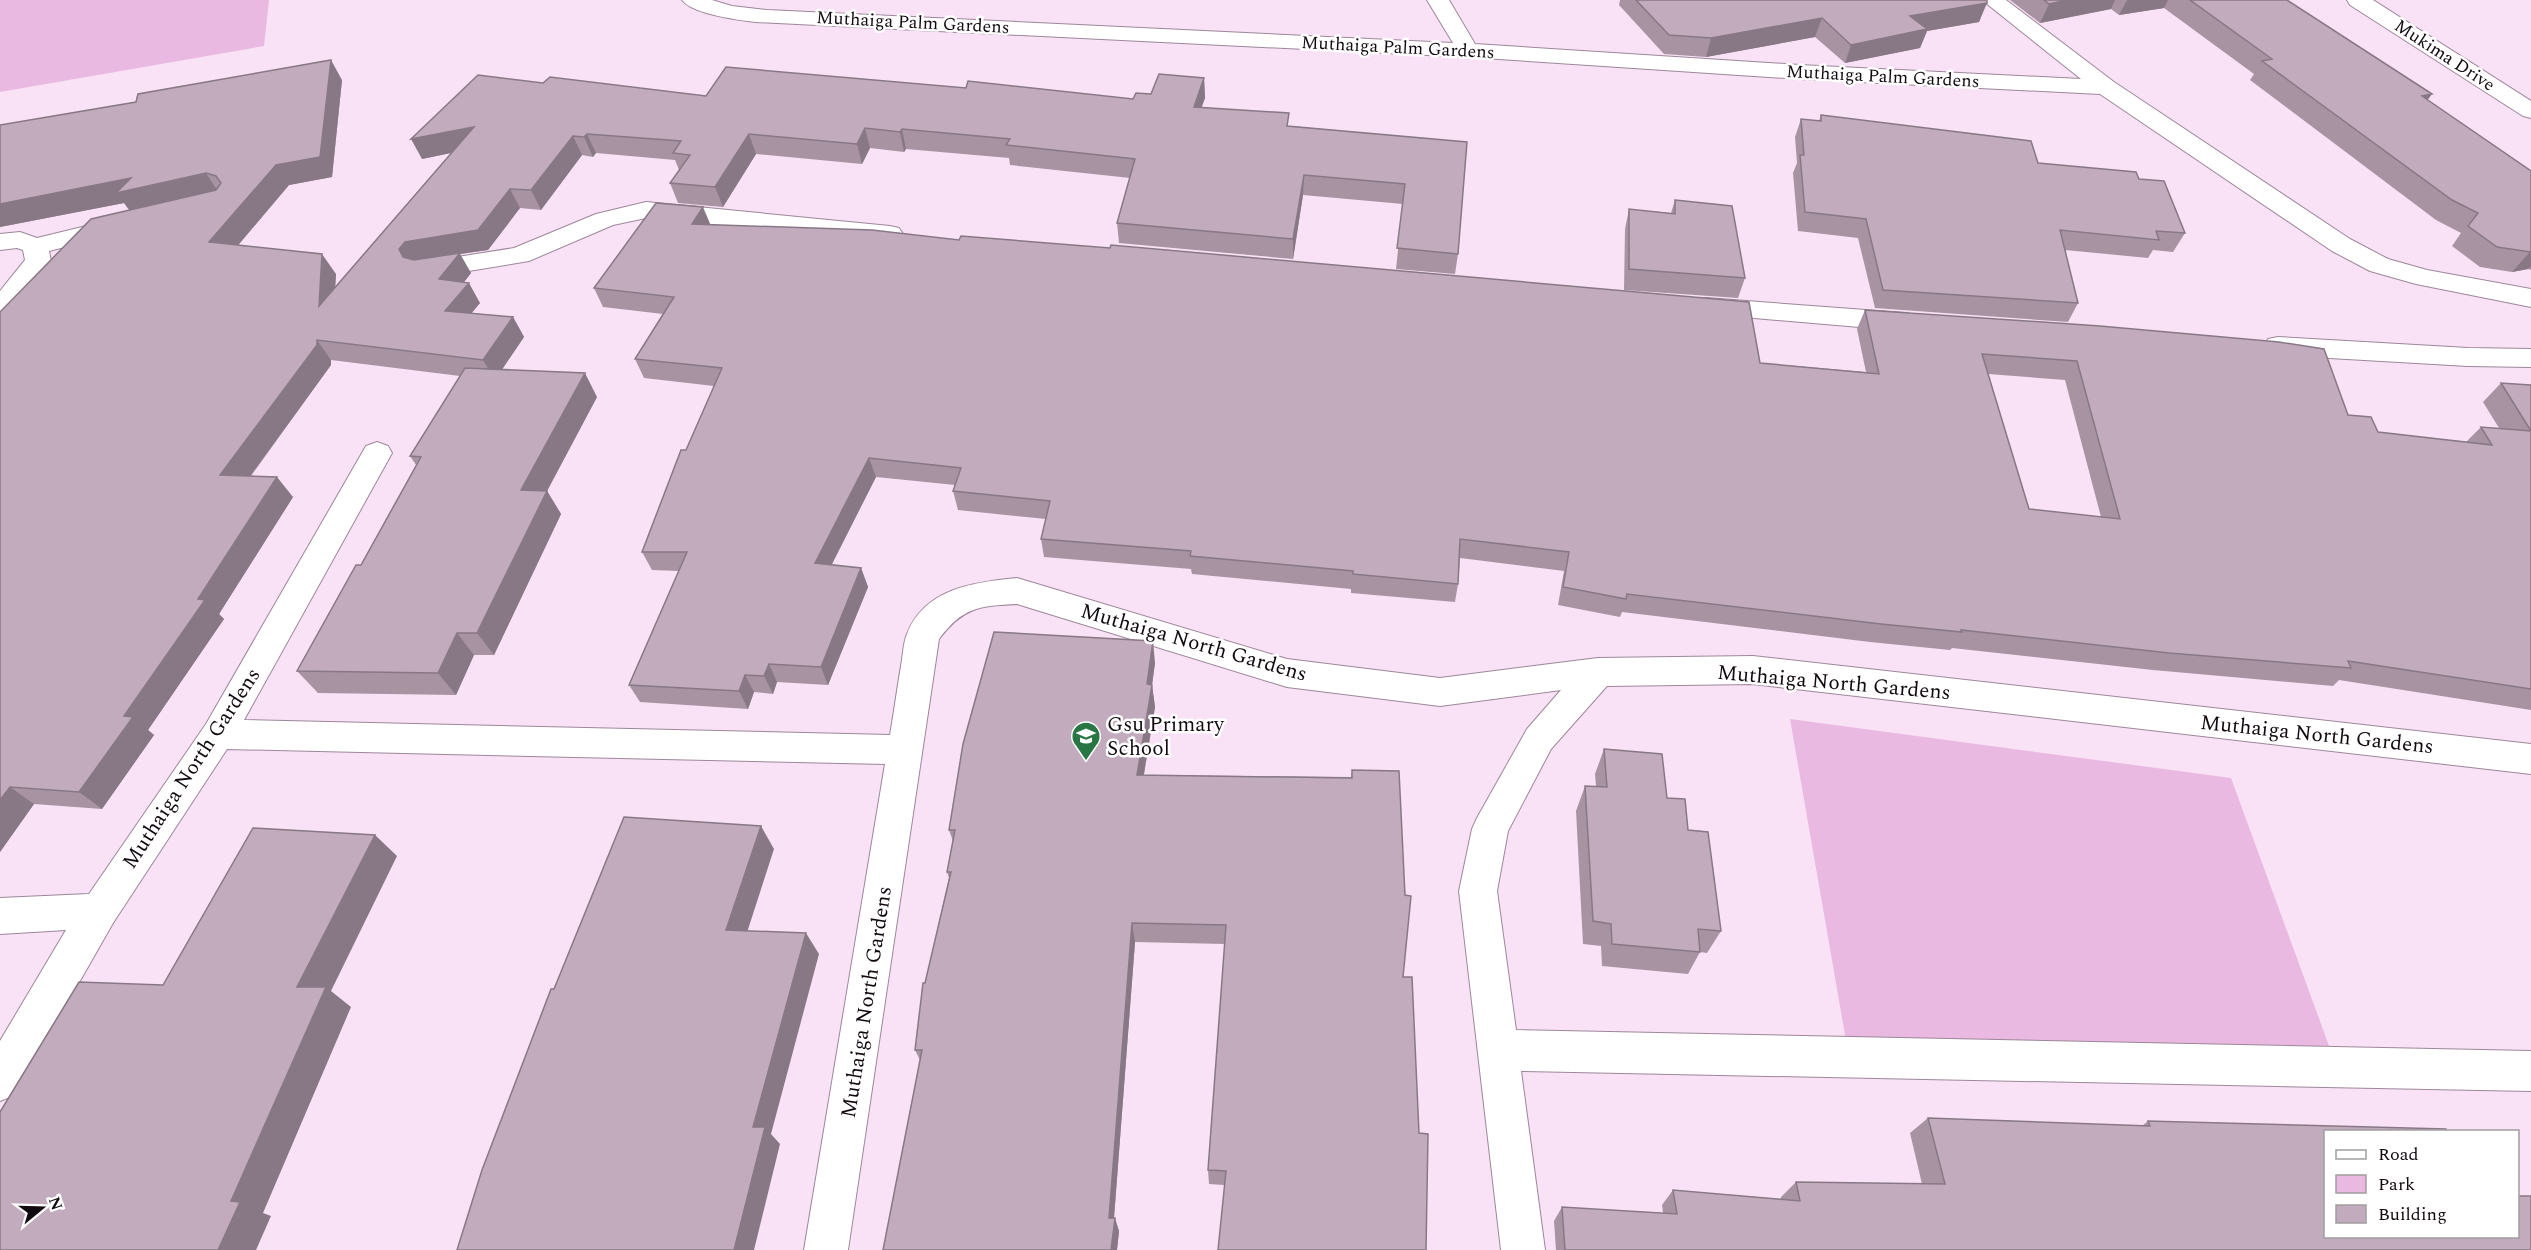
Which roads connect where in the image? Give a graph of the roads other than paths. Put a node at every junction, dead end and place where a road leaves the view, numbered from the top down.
1 (693, 0) edge
2 (1438, 0) edge
3 (1993, 0) edge
4 (2358, 0) edge
5 (1468, 50) junction
6 (2106, 87) junction
7 (2531, 111) edge
8 (139, 222) edge
9 (916, 236) edge
10 (0, 242) edge
11 (35, 246) junction
12 (426, 270) edge
13 (2531, 298) edge
14 (1683, 305) edge
15 (0, 309) edge
16 (1930, 324) edge
17 (2258, 345) edge
18 (2531, 358) edge
19 (377, 453) dead end
20 (1598, 672) junction
21 (218, 734) junction
22 (906, 750) junction
23 (2531, 759) edge
24 (99, 911) junction
25 (0, 916) edge
26 (1498, 1050) junction
27 (2531, 1071) edge
28 (0, 1080) edge
29 (826, 1250) edge
30 (1523, 1250) edge

1 - 5 street, Muthaiga Palm Gardens
2 - 5 street
3 - 6 street
4 - 7 street, Mukima Drive
5 - 6 street, Muthaiga Palm Gardens
6 - 13 street
8 - 11 street
9 - 12 street
10 - 11 street
11 - 15 street
14 - 16 street
17 - 18 street
19 - 21 street, Muthaiga North Gardens
20 - 22 street, Muthaiga North Gardens
20 - 23 street, Muthaiga North Gardens
20 - 26 street
21 - 22 street
21 - 24 street, Muthaiga North Gardens
22 - 29 street, Muthaiga North Gardens
24 - 25 street
24 - 28 street, Muthaiga North Gardens
26 - 27 street
26 - 30 street

